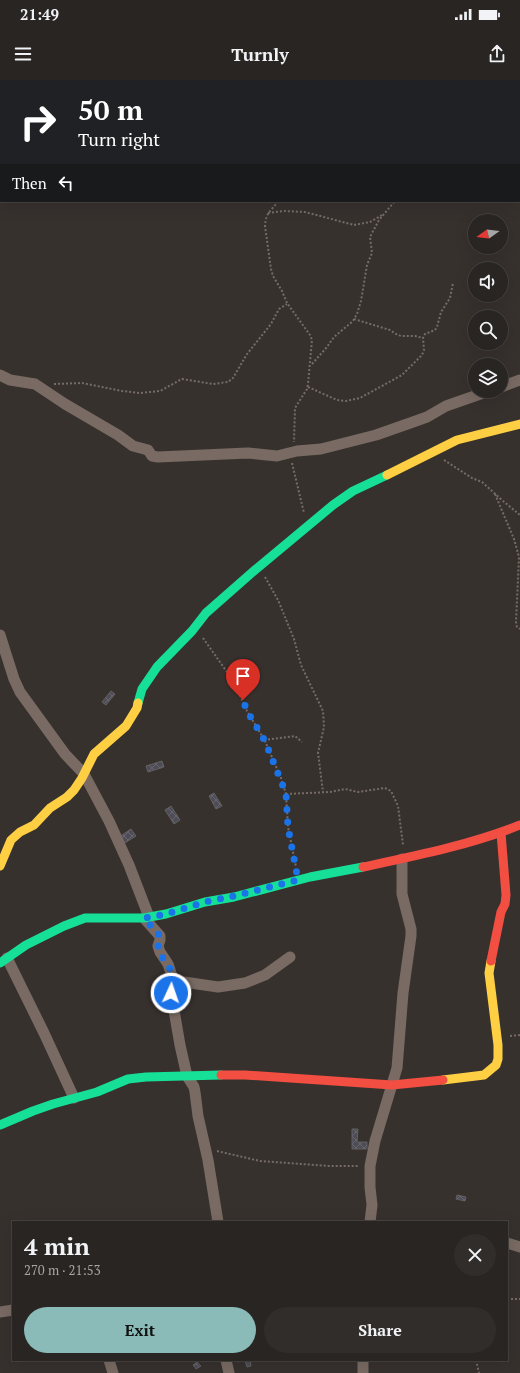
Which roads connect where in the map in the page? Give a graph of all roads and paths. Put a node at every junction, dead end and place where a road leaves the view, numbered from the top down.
1 (277, 202) edge
2 (394, 202) edge
3 (268, 213) junction
4 (384, 213) junction
5 (453, 283) dead end
6 (287, 303) junction
7 (354, 319) junction
8 (423, 338) junction
9 (311, 365) junction
10 (0, 375) edge
11 (520, 380) edge
12 (35, 384) junction
13 (508, 384) edge
14 (308, 387) junction
15 (469, 398) edge
16 (520, 424) edge
17 (290, 453) junction
18 (431, 453) junction
19 (495, 494) junction
20 (520, 515) edge
21 (308, 526) junction
22 (259, 566) junction
23 (195, 627) junction
24 (520, 628) edge
25 (0, 635) edge
26 (264, 740) junction
27 (302, 742) dead end
28 (84, 774) junction
29 (323, 792) junction
30 (286, 794) junction
31 (520, 825) edge
32 (501, 833) junction
33 (415, 856) junction
34 (402, 859) junction
35 (0, 866) edge
36 (298, 880) junction
37 (146, 917) junction
38 (290, 957) dead end
39 (3, 960) edge
40 (171, 987) junction
41 (187, 1076) junction
42 (392, 1085) junction
43 (74, 1098) junction
44 (0, 1125) edge
45 (205, 1145) junction
46 (370, 1175) junction
47 (218, 1221) edge
48 (370, 1221) edge
49 (508, 1244) edge
50 (520, 1247) edge
51 (508, 1299) edge
52 (520, 1299) edge
53 (12, 1310) edge
54 (0, 1312) edge
55 (109, 1361) edge
56 (226, 1361) edge
57 (363, 1361) edge
58 (476, 1361) edge
59 (113, 1373) edge
60 (229, 1373) edge
61 (363, 1373) edge
62 (479, 1373) edge

1 - 3 path
2 - 4 path
3 - 4 path
3 - 6 path
4 - 7 path
5 - 8 path
6 - 9 path
6 - 12 path
7 - 8 path
7 - 9 path
8 - 14 path
9 - 14 path
10 - 12 street
11 - 13 street
12 - 17 street
14 - 17 path
15 - 17 street
16 - 18 street
17 - 21 path
18 - 19 path
18 - 21 street
19 - 20 path
19 - 24 path
21 - 22 street
22 - 23 street
22 - 29 path
23 - 26 path
23 - 28 street
25 - 28 street
26 - 27 path
26 - 30 path
28 - 35 street
28 - 37 street
29 - 30 path
29 - 33 path
30 - 36 path
31 - 32 street
32 - 33 street
32 - 42 street
33 - 34 street
34 - 36 street
34 - 42 street
36 - 37 street
37 - 39 street
37 - 40 street
38 - 40 street
39 - 43 street
40 - 41 street
41 - 42 street
41 - 43 street
41 - 45 street
42 - 46 street
43 - 44 street
45 - 46 path
45 - 47 street
46 - 48 street
49 - 50 street
51 - 52 path
53 - 54 street
55 - 59 street
56 - 60 street
57 - 61 street
58 - 62 path

